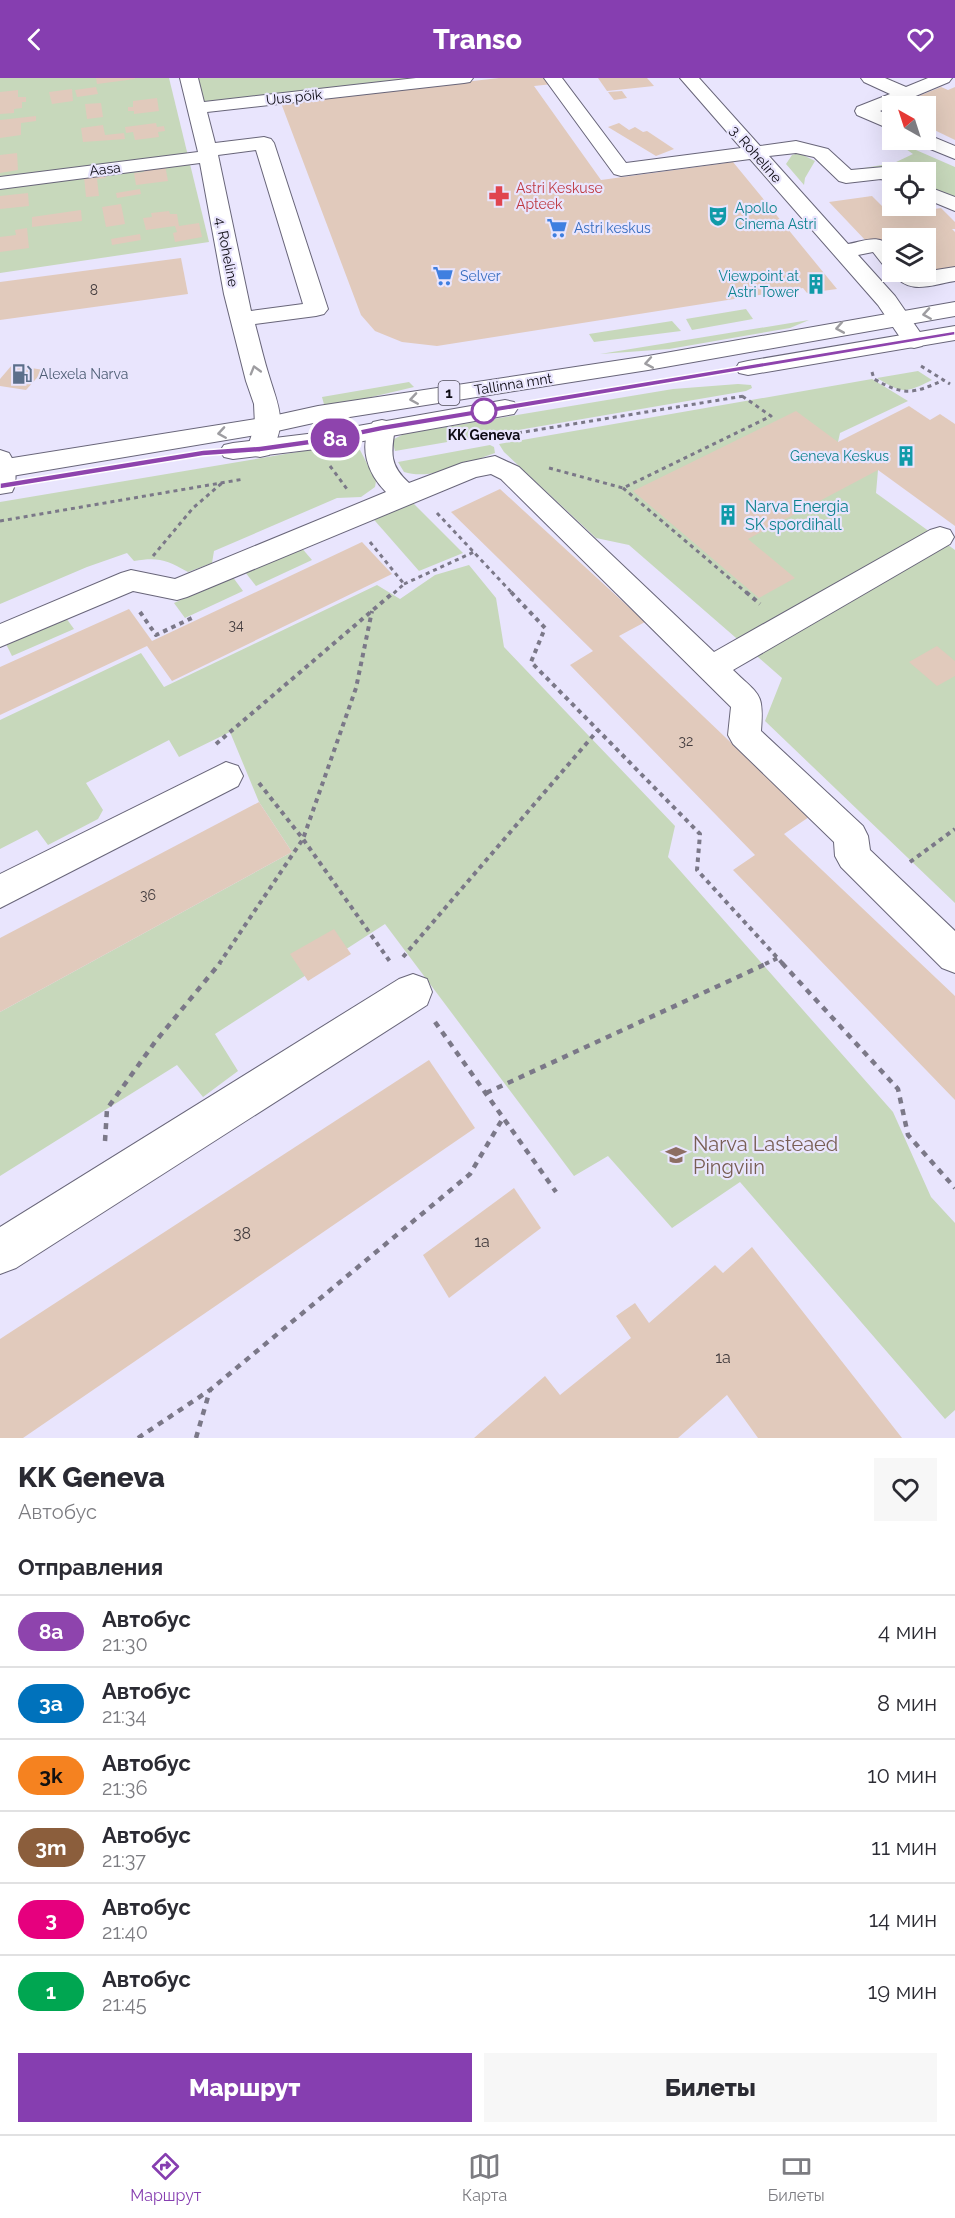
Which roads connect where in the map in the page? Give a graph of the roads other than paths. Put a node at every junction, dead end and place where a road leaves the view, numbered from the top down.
1 (189, 78) edge
2 (464, 78) edge
3 (554, 78) edge
4 (689, 78) edge
5 (870, 78) edge
6 (942, 78) edge
7 (906, 94) junction
8 (901, 96) edge
9 (882, 104) edge
10 (196, 108) junction
11 (882, 119) edge
12 (936, 144) edge
13 (755, 152) junction
14 (208, 153) junction
15 (955, 153) edge
16 (882, 173) edge
17 (0, 183) edge
18 (936, 196) edge
19 (955, 205) edge
20 (882, 250) edge
21 (842, 251) junction
22 (955, 274) edge
23 (936, 277) edge
24 (955, 309) edge
25 (242, 317) junction
26 (898, 318) junction
27 (955, 333) edge
28 (914, 341) junction
29 (382, 428) junction
30 (264, 437) junction
31 (0, 459) edge
32 (1, 477) edge
33 (411, 493) junction
34 (940, 537) dead end
35 (0, 636) edge
36 (711, 668) junction
37 (218, 763) road end
38 (0, 892) edge
39 (955, 956) edge
40 (402, 977) road end
41 (0, 1252) edge

1 - 10 main road, 4. Roheline
2 - 10 main road, Uus põik
3 - 13 main road
4 - 13 main road, 3. Roheline
5 - 7 main road
6 - 7 main road
7 - 8 main road
9 - 11 main road
10 - 14 main road, 4. Roheline
12 - 15 main road
13 - 16 main road
13 - 21 main road, 3. Roheline
14 - 17 main road, Aasa
14 - 25 main road, 4. Roheline
14 - 25 main road, Aasa
18 - 19 main road
20 - 21 main road
21 - 26 main road, 3. Roheline
22 - 23 main road
24 -> 26 main road, Tallinna mnt / 1
30 -> 25 main road, 4. Roheline
26 - 28 main road, 3. Roheline
26 -> 30 main road, Tallinna mnt / 1
27 - 28 main road, Tallinna mnt / 1
28 - 29 main road, Tallinna mnt / 1
29 - 30 main road, Tallinna mnt / 1
29 - 33 main road
30 - 32 main road, Tallinna mnt / 1
31 - 32 main road
33 - 35 main road
33 - 36 main road
34 - 36 main road
36 - 39 main road
37 - 38 main road
40 - 41 main road

